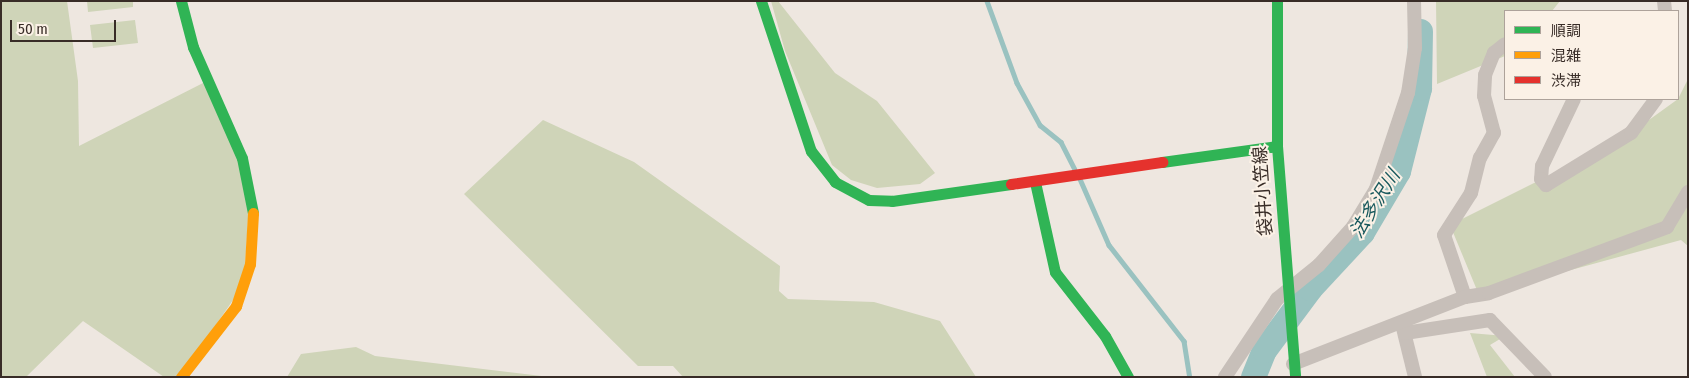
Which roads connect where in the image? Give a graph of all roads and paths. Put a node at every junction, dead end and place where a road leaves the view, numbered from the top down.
1 (181, 1) edge
2 (761, 1) edge
3 (1276, 1) edge
4 (1414, 1) edge
5 (1504, 45) edge
6 (1574, 100) edge
7 (1655, 100) edge
8 (1277, 146) junction
9 (1035, 182) junction
10 (1688, 192) edge
11 (1288, 292) junction
12 (1466, 297) junction
13 (1403, 327) junction
14 (1294, 370) edge
15 (181, 377) edge
16 (1128, 377) edge
17 (1226, 377) edge
18 (1415, 377) edge
19 (1545, 377) edge

1 - 15 street
2 - 9 street
3 - 8 street, 袋井小笠線
4 - 11 street
5 - 12 street
6 - 7 street
8 - 9 street
8 - 11 street, 袋井小笠線
9 - 16 street
10 - 12 street
11 - 14 street, 袋井小笠線
11 - 17 street
12 - 13 street
13 - 14 street
13 - 18 street
13 - 19 street

